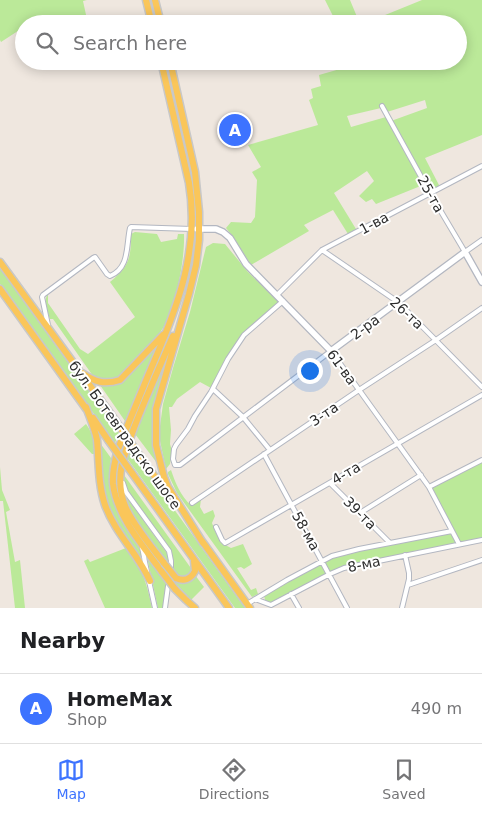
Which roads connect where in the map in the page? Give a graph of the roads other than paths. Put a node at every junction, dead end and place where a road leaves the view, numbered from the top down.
1 (146, 0) edge
2 (155, 0) edge
3 (150, 15) edge
4 (159, 15) edge
5 (163, 70) edge
6 (172, 70) edge
7 (382, 106) dead end
8 (482, 166) edge
9 (430, 193) junction
10 (195, 229) junction
11 (482, 240) edge
12 (322, 250) junction
13 (465, 252) junction
14 (0, 262) edge
15 (482, 282) edge
16 (0, 289) edge
17 (277, 295) junction
18 (283, 301) junction
19 (398, 302) junction
20 (482, 308) edge
21 (182, 314) junction
22 (48, 330) junction
23 (167, 331) junction
24 (436, 340) junction
25 (331, 351) junction
26 (77, 369) junction
27 (482, 387) edge
28 (213, 388) junction
29 (359, 390) junction
30 (482, 395) edge
31 (86, 408) junction
32 (243, 417) junction
33 (398, 444) junction
34 (270, 450) junction
35 (264, 454) junction
36 (482, 460) edge
37 (122, 465) junction
38 (421, 475) junction
39 (330, 482) junction
40 (429, 487) junction
41 (192, 503) dead end
42 (292, 504) junction
43 (360, 513) junction
44 (216, 527) dead end
45 (452, 531) junction
46 (482, 540) edge
47 (203, 543) junction
48 (390, 543) junction
49 (141, 544) junction
50 (459, 544) junction
51 (192, 555) junction
52 (405, 556) junction
53 (482, 560) edge
54 (322, 561) junction
55 (170, 568) dead end
56 (330, 574) junction
57 (150, 581) junction
58 (408, 585) junction
59 (171, 588) junction
60 (290, 594) junction
61 (255, 599) junction
62 (249, 606) edge
63 (155, 608) edge
64 (165, 608) edge
65 (195, 608) edge
66 (229, 608) edge
67 (299, 608) edge
68 (347, 608) edge
69 (402, 608) edge

1 - 3 main road
2 - 4 main road
5 - 10 main road
6 - 10 main road
7 - 9 street, 25-та
8 - 9 street, 1-ва
9 - 12 street, 1-ва
9 - 13 street, 25-та
10 - 17 street, 61-ва
10 - 21 main road
10 - 22 street
10 - 23 main road
11 - 13 street, 2-ра
12 - 17 street, 1-ва
12 - 19 street, 26-та
13 - 15 street, 25-та
13 - 19 street, 2-ра
14 - 22 main road, бул. Ботевградско шосе
16 - 31 main road, бул. Ботевградско шосе
17 - 18 street, 61-ва
18 - 25 street, 61-ва
18 - 28 street
19 - 24 street, 26-та
19 - 25 street, 2-ра
20 - 24 street, 3-та
21 - 37 main road
21 - 47 main road
22 - 26 main road, бул. Ботевградско шосе
23 - 26 main road
23 - 49 main road
24 - 27 street, 26-та
24 - 29 street, 3-та
25 - 29 street, 61-ва
25 - 32 street, 2-ра
26 - 47 main road, бул. Ботевградско шосе, bridge
28 - 32 street
28 - 32 street, 2-ра
29 - 33 street, 61-ва
29 - 34 street, 3-та
30 - 33 street, 4-та
31 - 51 main road, бул. Ботевградско шосе, bridge
31 - 57 main road
32 - 34 street
33 - 38 street, 61-ва
33 - 39 street, 4-та
34 - 35 street, 3-та
35 - 41 street, 3-та
35 - 42 street, 58-ма
36 - 40 street
37 - 51 main road, bridge
37 - 55 street
38 - 40 street, 61-ва
38 - 43 street
39 - 42 street, 4-та
39 - 43 street, 39-та
40 - 45 street, 61-ва
42 - 44 street, 4-та
42 - 54 street, 58-ма
43 - 48 street, 39-та
45 - 48 street, 8-ма
45 - 50 street, 61-ва
46 - 50 street, 8-ма
47 - 62 main road, бул. Ботевградско шосе
48 - 54 street, 8-ма
49 - 57 street
49 - 59 main road, bridge
50 - 52 street, 8-ма
51 - 66 main road, бул. Ботевградско шосе
52 - 56 street, 8-ма
52 - 58 street
53 - 58 street
54 - 56 street, 58-ма
54 - 61 street, 8-ма
56 - 60 street, 8-ма
56 - 68 street, 58-ма
57 - 63 street
58 - 69 street
59 - 64 street
59 - 65 main road
60 - 61 street, 8-ма
60 - 67 street
61 - 62 street, 8-ма

